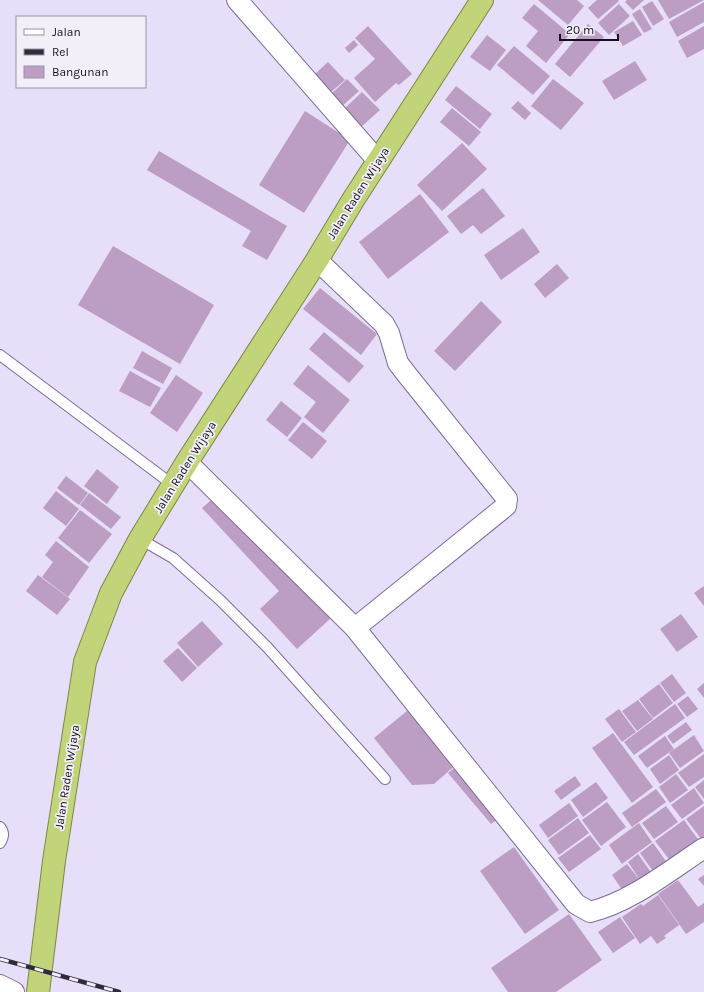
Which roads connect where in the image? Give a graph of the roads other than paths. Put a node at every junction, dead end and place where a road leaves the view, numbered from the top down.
1 (237, 0) edge
2 (482, 0) edge
3 (378, 161) junction
4 (317, 260) junction
5 (0, 355) edge
6 (187, 462) junction
7 (173, 485) junction
8 (140, 539) junction
9 (355, 628) junction
10 (385, 779) dead end
11 (0, 826) edge
12 (0, 842) edge
13 (704, 848) edge
14 (0, 985) edge
15 (14, 992) edge
16 (38, 992) edge

1 - 3 street
2 - 3 highway, Jalan Raden Wijaya
3 - 4 highway, Jalan Raden Wijaya
4 - 6 highway, Jalan Raden Wijaya
4 - 9 street
5 - 7 lane
6 - 7 highway, Jalan Raden Wijaya
6 - 9 street
7 - 8 highway, Jalan Raden Wijaya
8 - 10 lane
8 - 16 highway, Jalan Raden Wijaya
9 - 13 street
11 - 12 lane
14 - 15 street

